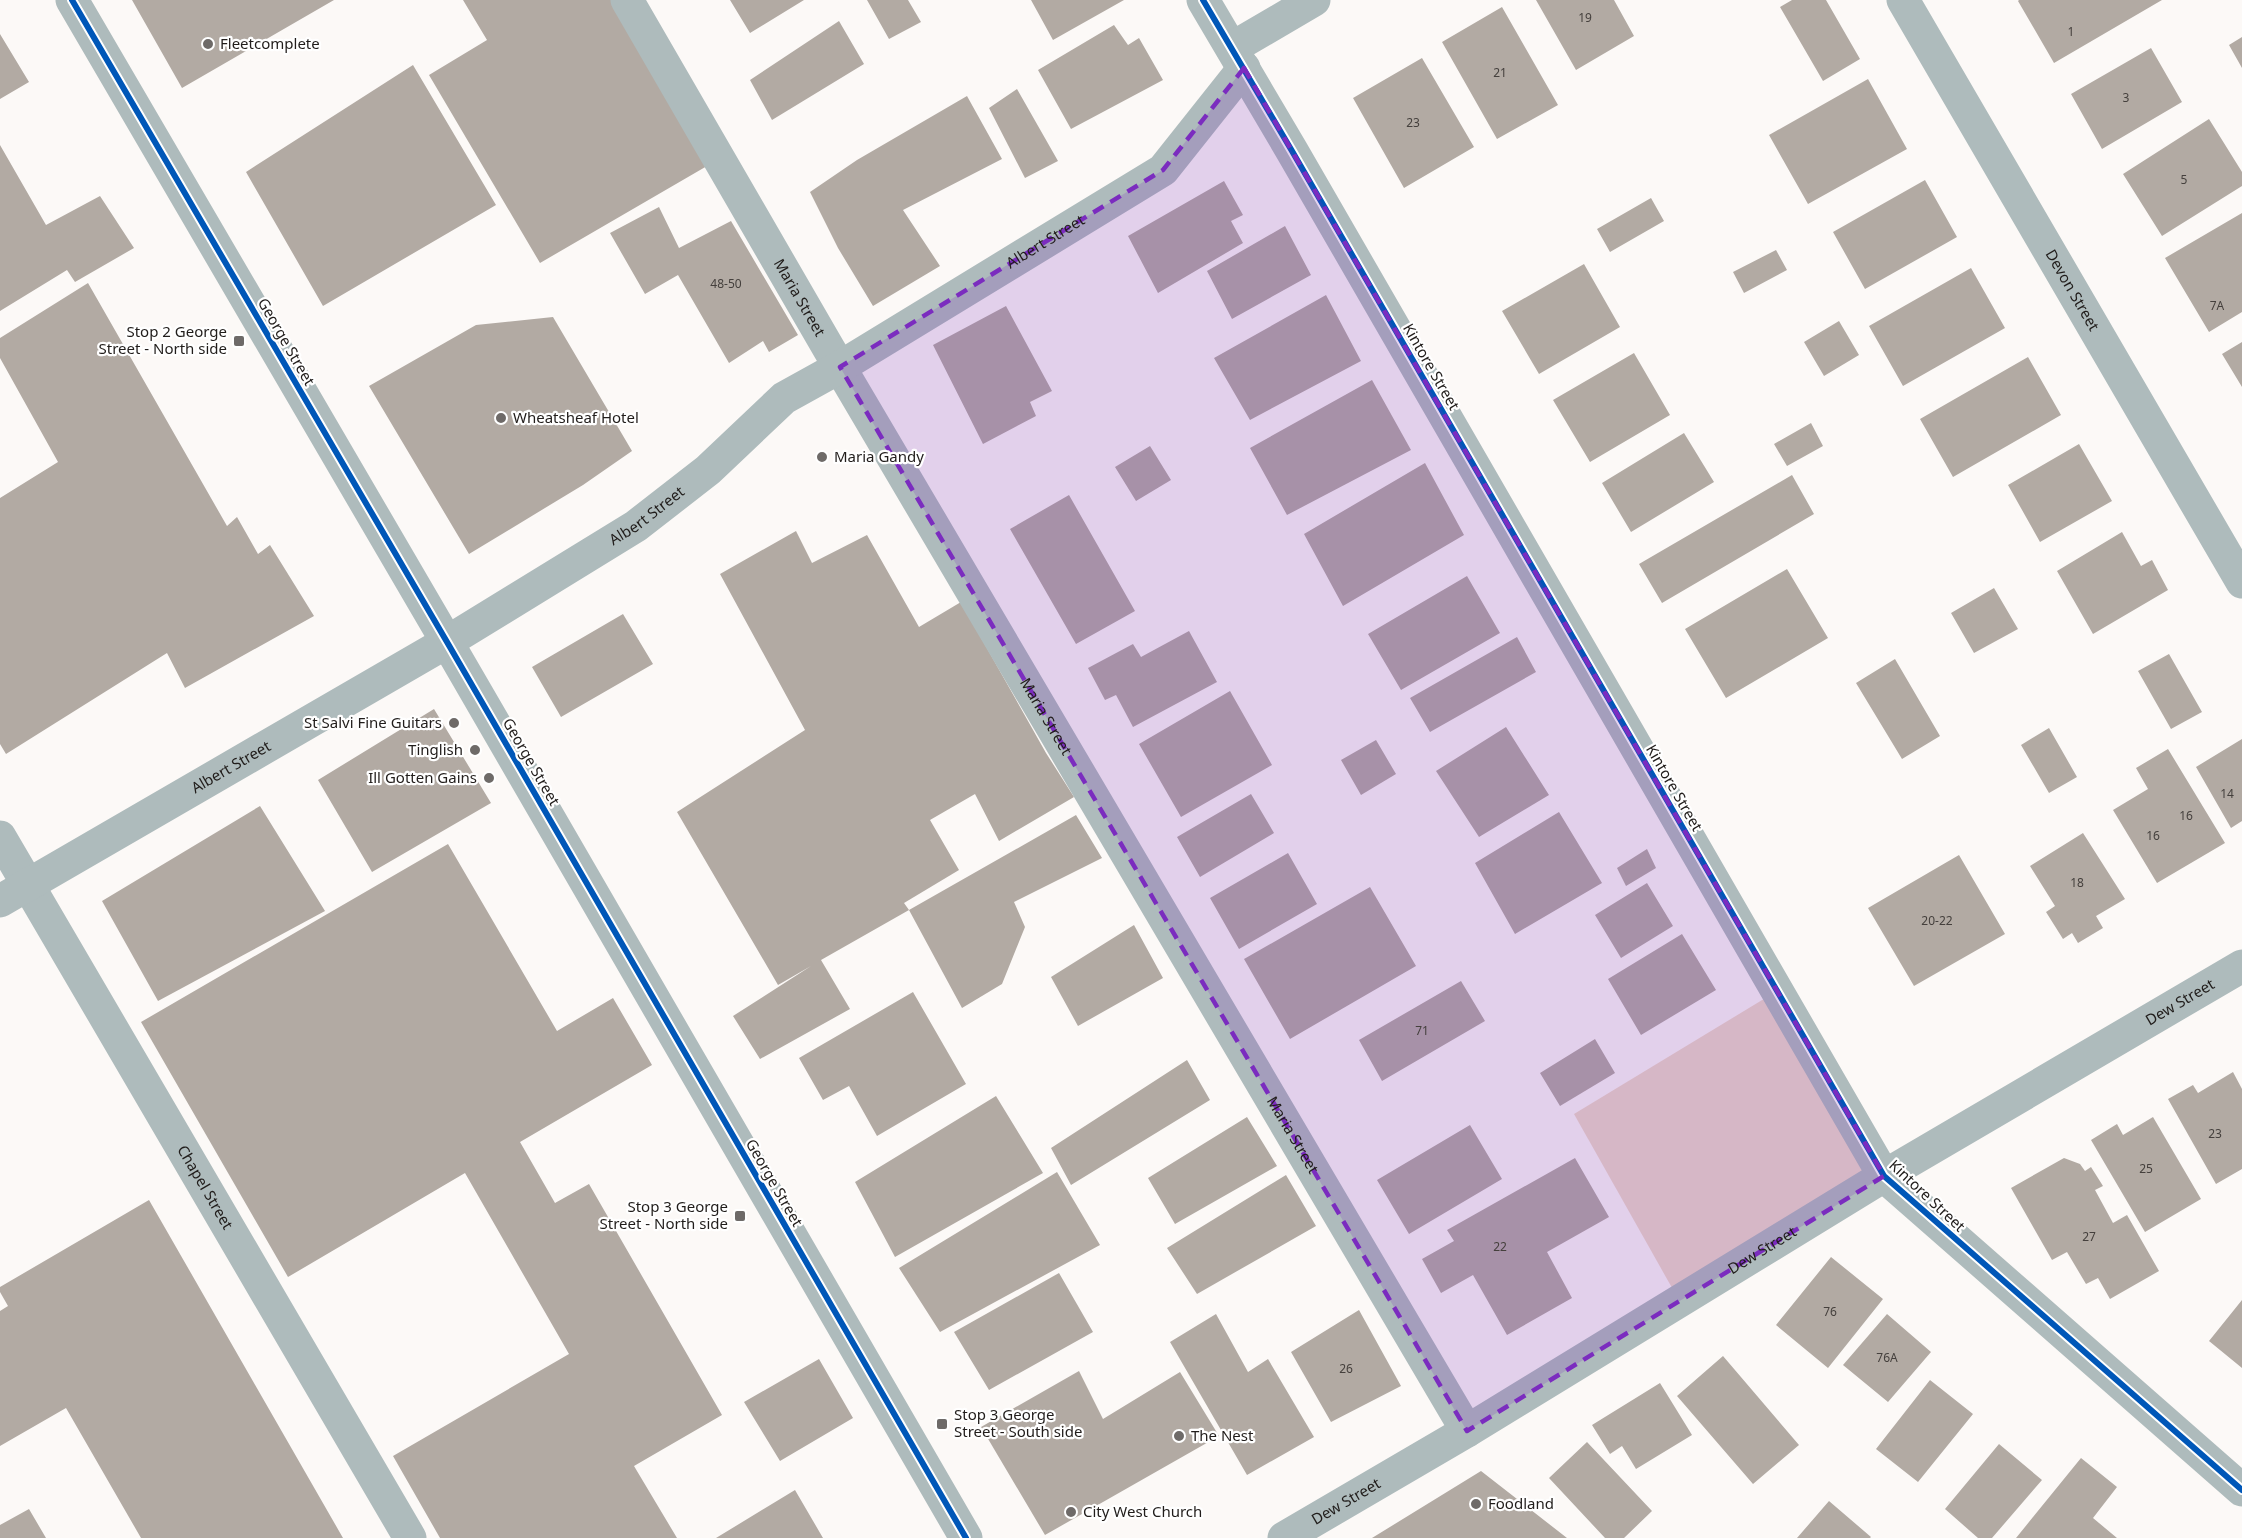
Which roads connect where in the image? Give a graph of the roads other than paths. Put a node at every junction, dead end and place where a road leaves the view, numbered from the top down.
1 (72, 0) edge
2 (627, 0) edge
3 (1203, 0) edge
4 (1314, 0) edge
5 (1903, 0) edge
6 (1238, 58) junction
7 (840, 367) junction
8 (2242, 582) edge
9 (447, 642) junction
10 (0, 837) edge
11 (14, 893) edge
12 (2242, 966) edge
13 (1884, 1176) junction
14 (1467, 1431) junction
15 (2242, 1490) edge
16 (410, 1538) edge
17 (966, 1538) edge
18 (1284, 1538) edge

1 - 9 street, George Street
2 - 7 street, Maria Street
3 - 6 street, Kintore Street
4 - 6 street
5 - 8 street, Devon Street
6 - 7 street, Albert Street
6 - 13 street, Kintore Street
7 - 9 street, Albert Street
7 - 14 street, Maria Street
9 - 11 street, Albert Street
9 - 17 street, George Street
10 - 11 street, Chapel Street
11 - 16 street, Chapel Street
12 - 13 street, Dew Street
13 - 14 street, Dew Street
13 - 15 street, Kintore Street
14 - 18 street, Dew Street

